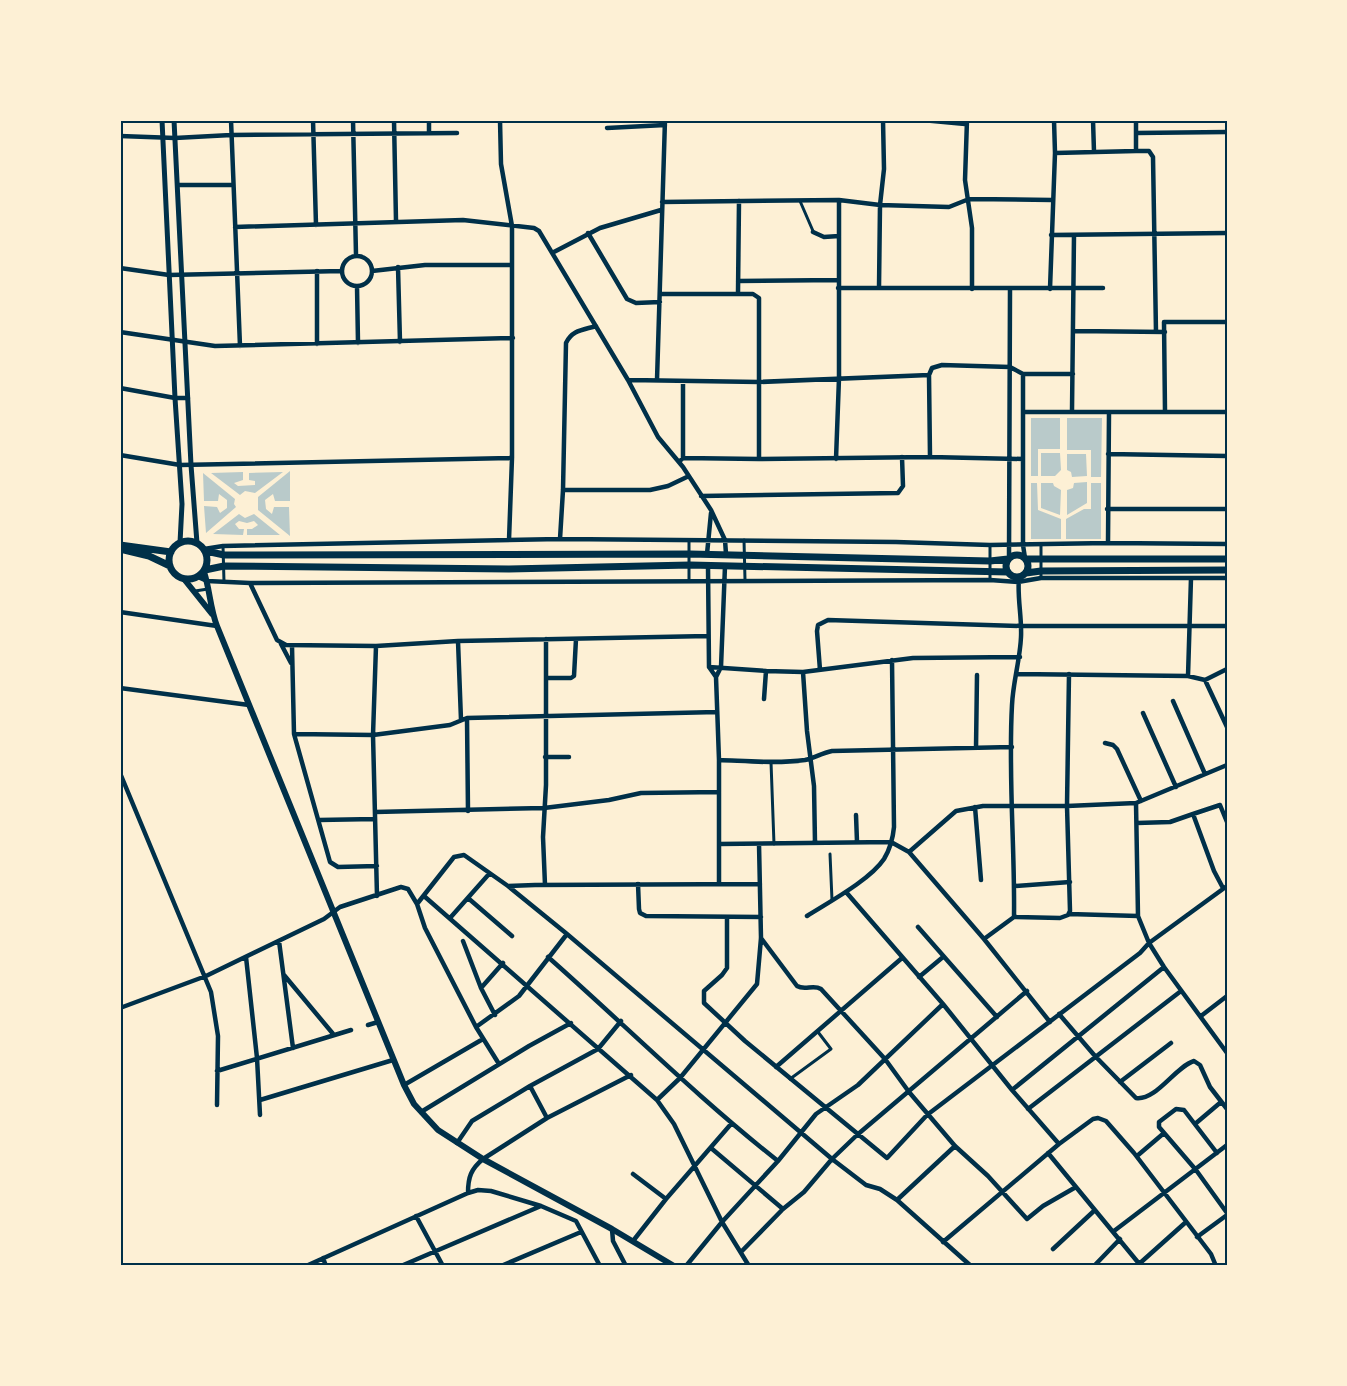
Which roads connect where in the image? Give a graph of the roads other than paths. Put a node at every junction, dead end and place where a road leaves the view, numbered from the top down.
1 (162, 120) edge
2 (174, 120) edge
3 (231, 120) edge
4 (313, 120) edge
5 (353, 120) edge
6 (394, 120) edge
7 (429, 120) edge
8 (500, 120) edge
9 (883, 120) edge
10 (922, 120) edge
11 (1054, 120) edge
12 (1094, 120) edge
13 (1136, 120) edge
14 (966, 122) edge
15 (665, 123) edge
16 (607, 128) dead end
17 (1227, 132) edge
18 (353, 133) junction
19 (394, 133) junction
20 (429, 133) junction
21 (457, 133) dead end
22 (1136, 133) junction
23 (314, 134) junction
24 (231, 135) junction
25 (120, 136) edge
26 (163, 138) junction
27 (175, 138) junction
28 (1136, 151) junction
29 (1094, 152) junction
30 (1055, 153) junction
31 (233, 185) junction
32 (178, 186) junction
33 (969, 199) junction
34 (799, 200) junction
35 (839, 200) junction
36 (1052, 200) junction
37 (739, 201) junction
38 (662, 202) junction
39 (880, 205) junction
40 (661, 210) junction
41 (396, 221) junction
42 (356, 223) junction
43 (316, 225) junction
44 (512, 226) junction
45 (235, 227) junction
46 (813, 232) joint
47 (588, 233) junction
48 (1227, 233) edge
49 (1154, 234) junction
50 (1051, 235) junction
51 (1074, 235) junction
52 (840, 236) junction
53 (552, 254) junction
54 (357, 255) junction
55 (511, 265) junction
56 (398, 267) junction
57 (120, 268) edge
58 (317, 271) junction
59 (341, 271) junction
60 (372, 271) junction
61 (238, 273) junction
62 (169, 275) junction
63 (182, 275) junction
64 (838, 280) junction
65 (738, 281) junction
66 (357, 286) junction
67 (838, 288) junction
68 (879, 288) junction
69 (1074, 288) junction
70 (1103, 288) dead end
71 (972, 289) junction
72 (1010, 289) junction
73 (1050, 289) junction
74 (738, 293) junction
75 (661, 294) junction
76 (660, 302) junction
77 (1155, 322) junction
78 (1164, 322) junction
79 (1227, 322) edge
80 (596, 326) junction
81 (1074, 331) junction
82 (120, 332) edge
83 (1156, 332) junction
84 (1165, 332) junction
85 (513, 338) junction
86 (172, 340) junction
87 (400, 342) junction
88 (186, 343) junction
89 (358, 343) junction
90 (317, 344) junction
91 (240, 346) junction
92 (1010, 367) junction
93 (1023, 374) junction
94 (1073, 374) junction
95 (929, 375) junction
96 (839, 378) junction
97 (628, 380) junction
98 (657, 380) junction
99 (683, 381) junction
100 (759, 381) junction
101 (120, 388) edge
102 (175, 398) junction
103 (188, 398) junction
104 (1072, 411) junction
105 (1023, 412) junction
106 (1109, 412) junction
107 (1166, 412) junction
108 (1227, 412) edge
109 (1108, 454) junction
110 (120, 455) edge
111 (1227, 456) edge
112 (902, 457) junction
113 (930, 457) junction
114 (512, 458) junction
115 (1009, 458) junction
116 (759, 459) junction
117 (836, 459) junction
118 (1023, 459) junction
119 (681, 460) junction
120 (180, 465) junction
121 (191, 465) junction
122 (689, 476) junction
123 (563, 490) junction
124 (701, 496) junction
125 (1107, 508) junction
126 (1227, 509) edge
127 (711, 510) junction
128 (560, 539) junction
129 (509, 540) junction
130 (689, 540) junction
131 (707, 540) junction
132 (725, 540) junction
133 (744, 540) junction
134 (180, 543) junction
135 (197, 543) junction
136 (1108, 543) junction
137 (1227, 544) edge
138 (990, 545) junction
139 (1010, 545) junction
140 (1023, 545) junction
141 (1041, 545) junction
142 (223, 546) junction
143 (120, 547) edge
144 (150, 548) junction
145 (205, 550) junction
146 (171, 552) junction
147 (690, 554) junction
148 (707, 554) junction
149 (726, 554) junction
150 (744, 554) junction
151 (224, 555) junction
152 (148, 556) junction
153 (1008, 559) junction
154 (1025, 559) junction
155 (1227, 559) edge
156 (1041, 560) junction
157 (990, 561) junction
158 (690, 565) junction
159 (170, 566) junction
160 (224, 566) junction
161 (708, 566) junction
162 (725, 566) junction
163 (745, 566) junction
164 (990, 570) junction
165 (1227, 570) edge
166 (204, 571) junction
167 (1008, 572) junction
168 (1041, 574) junction
169 (198, 577) junction
170 (1021, 577) junction
171 (1191, 578) junction
172 (1227, 578) edge
173 (184, 579) junction
174 (689, 580) junction
175 (708, 580) junction
176 (724, 580) junction
177 (745, 580) junction
178 (990, 580) junction
179 (207, 581) junction
180 (224, 582) junction
181 (250, 583) junction
182 (209, 589) junction
183 (195, 591) junction
184 (120, 612) edge
185 (212, 615) junction
186 (217, 626) junction
187 (1022, 626) junction
188 (1191, 626) junction
189 (1227, 626) edge
190 (708, 636) junction
191 (546, 639) junction
192 (576, 639) junction
193 (458, 641) junction
194 (280, 643) junction
195 (292, 646) junction
196 (376, 646) junction
197 (1020, 657) junction
198 (892, 660) junction
199 (292, 666) junction
200 (709, 667) junction
201 (722, 667) junction
202 (1227, 669) edge
203 (820, 670) junction
204 (766, 671) junction
205 (804, 672) junction
206 (1016, 674) junction
207 (1069, 674) junction
208 (977, 675) dead end
209 (1188, 676) junction
210 (716, 677) junction
211 (546, 678) junction
212 (1205, 680) junction
213 (120, 688) edge
214 (764, 699) dead end
215 (1173, 701) dead end
216 (249, 705) junction
217 (717, 712) junction
218 (1143, 713) dead end
219 (545, 716) junction
220 (467, 718) junction
221 (461, 720) junction
222 (1227, 727) edge
223 (294, 734) junction
224 (373, 735) junction
225 (1106, 742) dead end
226 (1012, 747) junction
227 (976, 748) junction
228 (893, 751) junction
229 (569, 757) dead end
230 (545, 758) junction
231 (811, 759) junction
232 (719, 760) junction
233 (771, 762) junction
234 (1227, 765) edge
235 (120, 773) edge
236 (1205, 774) junction
237 (1176, 786) junction
238 (719, 792) junction
239 (1139, 802) junction
240 (1067, 806) junction
241 (975, 807) junction
242 (1011, 807) junction
243 (544, 808) junction
244 (468, 811) junction
245 (375, 812) junction
246 (1193, 814) junction
247 (856, 815) dead end
248 (375, 819) junction
249 (319, 820) junction
250 (1227, 822) edge
251 (1137, 823) junction
252 (857, 842) junction
253 (891, 842) junction
254 (814, 843) junction
255 (719, 844) junction
256 (759, 844) junction
257 (774, 844) junction
258 (909, 852) junction
259 (830, 854) dead end
260 (377, 866) junction
261 (489, 874) junction
262 (981, 880) dead end
263 (1070, 882) junction
264 (638, 884) junction
265 (718, 884) junction
266 (760, 884) junction
267 (545, 885) junction
268 (1015, 885) junction
269 (508, 886) junction
270 (1225, 887) edge
271 (846, 891) junction
272 (377, 896) junction
273 (424, 896) junction
274 (468, 898) junction
275 (832, 901) junction
276 (417, 904) junction
277 (332, 912) junction
278 (1069, 914) junction
279 (807, 916) dead end
280 (1138, 916) junction
281 (727, 917) junction
282 (761, 917) junction
283 (1014, 917) junction
284 (450, 918) junction
285 (918, 927) dead end
286 (567, 934) junction
287 (512, 936) dead end
288 (761, 938) junction
289 (984, 939) junction
290 (279, 941) junction
291 (463, 941) dead end
292 (1149, 943) junction
293 (246, 957) junction
294 (548, 957) junction
295 (942, 957) junction
296 (902, 958) junction
297 (503, 963) junction
298 (1164, 967) junction
299 (284, 974) junction
300 (206, 976) junction
301 (919, 976) junction
302 (527, 985) junction
303 (481, 988) junction
304 (1027, 991) junction
305 (1181, 991) junction
306 (1227, 996) edge
307 (943, 1004) junction
308 (120, 1008) edge
309 (841, 1012) junction
310 (495, 1014) junction
311 (1059, 1014) junction
312 (1202, 1016) junction
313 (997, 1017) junction
314 (378, 1022) junction
315 (621, 1022) junction
316 (1050, 1022) junction
317 (571, 1023) junction
318 (726, 1024) junction
319 (368, 1025) dead end
320 (476, 1027) junction
321 (351, 1030) dead end
322 (818, 1032) junction
323 (334, 1035) junction
324 (1078, 1036) junction
325 (971, 1038) junction
326 (483, 1039) junction
327 (1171, 1043) dead end
328 (293, 1048) junction
329 (598, 1049) junction
330 (704, 1050) junction
331 (1227, 1053) edge
332 (1095, 1056) junction
333 (257, 1058) junction
334 (885, 1059) junction
335 (393, 1060) junction
336 (499, 1064) junction
337 (991, 1065) junction
338 (776, 1067) junction
339 (217, 1071) junction
340 (631, 1075) junction
341 (680, 1078) junction
342 (790, 1079) junction
343 (1119, 1082) junction
344 (404, 1085) junction
345 (530, 1086) junction
346 (1012, 1090) junction
347 (909, 1092) junction
348 (260, 1100) junction
349 (657, 1100) junction
350 (1221, 1102) junction
351 (217, 1105) dead end
352 (824, 1108) junction
353 (1028, 1109) junction
354 (1227, 1109) edge
355 (420, 1113) junction
356 (927, 1114) junction
357 (260, 1115) dead end
358 (547, 1118) junction
359 (731, 1124) junction
360 (1195, 1124) junction
361 (801, 1132) junction
362 (1164, 1133) junction
363 (857, 1135) junction
364 (457, 1143) junction
365 (1059, 1144) junction
366 (1227, 1145) edge
367 (956, 1146) junction
368 (711, 1148) junction
369 (1217, 1152) junction
370 (1048, 1153) junction
371 (1137, 1156) junction
372 (483, 1159) junction
373 (832, 1159) junction
374 (778, 1161) junction
375 (696, 1167) junction
376 (1196, 1170) junction
377 (633, 1174) dead end
378 (755, 1185) junction
379 (1076, 1187) junction
380 (1004, 1192) junction
381 (468, 1193) junction
382 (1164, 1194) junction
383 (666, 1199) junction
384 (897, 1200) junction
385 (541, 1206) junction
386 (783, 1209) junction
387 (1095, 1210) junction
388 (581, 1211) junction
389 (1227, 1214) edge
390 (417, 1216) junction
391 (576, 1221) junction
392 (722, 1222) junction
393 (1186, 1222) junction
394 (612, 1229) junction
395 (1114, 1231) junction
396 (581, 1232) junction
397 (1197, 1236) junction
398 (1120, 1239) junction
399 (633, 1241) junction
400 (943, 1242) junction
401 (1053, 1249) dead end
402 (435, 1252) junction
403 (741, 1252) junction
404 (323, 1258) junction
405 (1140, 1265) edge
406 (306, 1266) edge
407 (326, 1266) edge
408 (401, 1266) edge
409 (443, 1266) edge
410 (501, 1266) edge
411 (600, 1266) edge
412 (626, 1266) edge
413 (674, 1266) edge
414 (686, 1266) edge
415 (749, 1266) edge
416 (971, 1266) edge
417 (1094, 1266) edge
418 (1216, 1266) edge

1 - 26 street
2 - 27 street
3 - 24 street
4 - 23 street
5 - 18 street
6 - 19 street
7 - 20 street
8 - 44 street
9 - 39 street
10 - 14 street
11 - 30 street
12 - 29 street
13 - 22 street
14 - 33 street
15 - 16 street
15 - 38 street
17 - 22 street
18 - 19 street
18 - 23 street
18 - 42 street
19 - 20 street
19 - 41 street
20 - 21 street
22 - 28 street
23 - 24 street
23 - 43 street
24 - 27 street
24 - 31 street
25 - 26 street
26 - 27 street
26 - 62 street
27 - 32 street
28 - 29 street
28 - 49 street
29 - 30 street
30 - 36 street
31 - 32 street
31 - 45 street
32 - 63 street
33 - 36 street
33 - 39 street
33 - 71 street
34 - 35 street
34 - 37 street
34 - 46 street
35 - 39 street
35 - 52 street
36 - 50 street
37 - 38 street
37 - 65 street
38 - 40 street
39 - 68 street
40 - 47 street
40 - 75 street
41 - 42 street
41 - 44 street
42 - 43 street
42 - 54 street
43 - 45 street
44 - 53 street
44 - 55 street
45 - 61 street
46 - 52 street
47 - 53 street
47 - 76 street
48 - 49 street
49 - 51 street
49 - 77 street
50 - 51 street
50 - 73 street
51 - 69 street
52 - 64 street
53 - 80 street
54 - 59 street
54 - 60 street
55 - 56 street
55 - 85 street
56 - 60 street
56 - 87 street
57 - 62 street
58 - 59 street
58 - 61 street
58 - 90 street
59 - 66 street
60 - 66 street
61 - 63 street
61 - 91 street
62 - 63 street
62 - 86 street
63 - 88 street
64 - 65 street
64 - 67 street
65 - 74 street
66 - 89 street
67 - 68 street
67 - 96 street
68 - 71 street
69 - 70 street
69 - 73 street
69 - 81 street
71 - 72 street
72 - 73 street
72 - 92 street
74 - 75 street
74 - 100 street
75 - 76 street
76 - 98 street
77 - 78 street
77 - 83 street
78 - 79 street
78 - 84 street
80 - 97 street
80 - 123 street
81 - 83 street
81 - 94 street
82 - 86 street
83 - 84 street
84 - 107 street
85 - 87 street
85 - 114 street
86 - 88 street
86 - 102 street
87 - 89 street
88 - 91 street
88 - 103 street
89 - 90 street
90 - 91 street
92 - 93 street
92 - 95 street
92 - 115 street
93 - 94 street
93 - 105 street
94 - 104 street
95 - 96 street
95 - 113 street
96 - 100 street
96 - 117 street
97 - 98 street
97 - 119 street
98 - 99 street
99 - 100 street
99 - 119 street
100 - 116 street
101 - 102 street
102 - 103 street
102 - 120 street
103 - 121 street
104 - 105 street
104 - 106 street
105 - 118 street
106 - 107 street
106 - 109 street
107 - 108 street
109 - 111 street
109 - 125 street
110 - 120 street
112 - 113 street
112 - 117 street
112 - 124 street
113 - 115 street
114 - 121 street
114 - 129 street
115 - 118 street
115 - 139 street
116 - 117 street
116 - 119 street
118 - 140 street
119 - 122 street
120 - 121 street
120 - 134 street
121 - 135 street
122 - 123 street
122 - 124 street
123 - 128 street
124 - 127 street
125 - 126 street
125 - 136 street
127 - 131 street
127 - 132 street
128 - 129 street
128 - 130 street
129 - 142 street
130 - 131 street
130 - 147 street
131 - 132 street
131 - 148 street
132 - 133 street
132 - 149 street
133 - 138 street
133 - 150 street
134 - 135 main road
134 - 146 main road
135 - 145 main road
136 - 137 street
136 - 141 street
138 - 139 street
138 - 157 street
139 - 140 street
139 - 153 street
140 - 141 street
140 - 154 street
141 - 156 street
142 - 145 street
142 - 151 street
143 - 144 main road
143 - 152 main road
144 - 146 main road
144 - 152 street
145 - 151 main road
145 - 166 main road
146 - 159 main road
147 - 148 main road
147 - 151 main road
147 - 158 street
148 - 149 main road
149 - 150 main road
150 - 157 main road
150 - 163 street
151 - 160 street
152 - 159 main road
153 - 154 main road
153 - 157 main road
153 - 167 main road
154 - 156 main road
154 - 170 main road
155 - 156 main road
156 - 168 street
157 - 164 street
158 - 160 main road
158 - 161 main road
158 - 174 street
159 - 173 main road
160 - 166 main road
160 - 180 street
161 - 162 main road
161 - 175 street
162 - 163 main road
162 - 176 street
163 - 164 main road
163 - 177 street
164 - 167 main road
164 - 178 street
165 - 168 main road
166 - 169 main road
166 - 179 main road
167 - 170 main road
168 - 170 main road
168 - 170 street
168 - 171 street
169 - 173 main road
169 - 179 street
170 - 178 street
170 - 187 street
171 - 172 street
171 - 188 street
173 - 183 main road
174 - 175 street
174 - 181 street
175 - 176 street
175 - 190 street
176 - 177 street
176 - 201 street
177 - 178 street
179 - 180 street
179 - 182 main road
180 - 181 street
181 - 194 street
182 - 183 street
182 - 185 main road
183 - 185 main road
184 - 186 street
185 - 186 main road
186 - 216 main road
187 - 188 street
187 - 197 street
187 - 203 street
188 - 189 street
188 - 209 street
190 - 192 street
190 - 200 street
191 - 192 street
191 - 193 street
191 - 211 street
192 - 211 street
193 - 196 street
193 - 221 street
194 - 195 street
194 - 199 street
195 - 196 street
195 - 199 street
196 - 224 street
197 - 198 street
197 - 206 street
198 - 203 street
198 - 228 street
199 - 223 street
200 - 201 street
200 - 210 street
201 - 204 street
201 - 210 street
202 - 212 street
203 - 205 street
204 - 205 street
204 - 214 street
205 - 231 street
206 - 207 street
206 - 226 street
207 - 209 street
207 - 240 street
208 - 227 street
209 - 212 street
210 - 217 street
211 - 219 street
212 - 222 street
213 - 216 street
215 - 236 street
216 - 277 main road
217 - 219 street
217 - 232 street
218 - 237 street
219 - 220 street
219 - 230 street
220 - 221 street
220 - 244 street
221 - 224 street
223 - 224 street
223 - 249 street
224 - 245 street
225 - 239 street
226 - 227 street
226 - 242 street
227 - 228 street
228 - 231 street
228 - 253 street
229 - 230 street
230 - 243 street
231 - 233 street
231 - 254 street
232 - 233 street
232 - 238 street
233 - 257 street
234 - 236 street
235 - 300 street
236 - 237 street
237 - 239 street
238 - 243 street
238 - 255 street
239 - 240 street
239 - 251 street
240 - 242 street
240 - 263 street
241 - 242 street
241 - 258 street
241 - 262 street
242 - 268 street
243 - 244 street
243 - 267 street
244 - 245 street
245 - 248 street
246 - 250 street
246 - 251 street
246 - 270 street
247 - 252 street
248 - 249 street
248 - 260 street
249 - 260 street
251 - 280 street
252 - 253 street
252 - 254 street
253 - 258 street
253 - 271 street
254 - 257 street
255 - 256 street
255 - 265 street
256 - 257 street
256 - 266 street
258 - 289 street
259 - 275 street
260 - 272 street
261 - 269 street
261 - 273 street
261 - 274 street
263 - 268 street
263 - 278 street
264 - 265 street
264 - 267 street
264 - 281 street
265 - 266 street
266 - 282 street
267 - 269 street
268 - 283 street
269 - 286 street
270 - 292 street
271 - 275 street
271 - 296 street
272 - 276 street
272 - 277 street
273 - 276 street
273 - 284 street
274 - 284 street
274 - 287 street
275 - 279 street
276 - 320 street
277 - 290 street
277 - 314 main road
278 - 280 street
278 - 283 street
280 - 292 street
281 - 282 street
281 - 318 street
282 - 288 street
283 - 289 street
284 - 297 street
285 - 295 street
286 - 294 street
286 - 330 street
288 - 309 street
288 - 318 street
289 - 304 street
290 - 293 street
290 - 299 street
291 - 303 street
292 - 298 street
292 - 311 street
293 - 300 street
293 - 333 street
294 - 302 street
294 - 315 street
295 - 301 street
295 - 313 street
296 - 301 street
296 - 309 street
297 - 302 street
297 - 303 street
298 - 305 street
298 - 324 street
299 - 323 street
299 - 328 street
300 - 308 street
300 - 339 street
301 - 307 street
302 - 310 street
302 - 317 street
303 - 310 street
304 - 313 street
304 - 316 street
305 - 312 street
305 - 332 street
306 - 312 street
307 - 325 street
307 - 334 street
309 - 322 street
309 - 334 street
310 - 320 street
311 - 316 street
311 - 324 street
312 - 331 street
313 - 325 street
314 - 319 street
314 - 335 main road
315 - 329 street
315 - 341 street
316 - 337 street
317 - 329 street
317 - 336 street
318 - 330 street
318 - 338 street
320 - 326 street
321 - 323 street
322 - 338 street
322 - 342 street
323 - 328 street
324 - 332 street
324 - 346 street
325 - 337 street
325 - 347 street
326 - 336 street
326 - 344 street
327 - 343 street
328 - 333 street
329 - 340 street
329 - 345 street
330 - 341 street
330 - 361 street
332 - 343 street
332 - 353 street
333 - 339 street
333 - 348 street
334 - 347 street
334 - 352 street
335 - 344 main road
335 - 348 street
336 - 355 street
337 - 346 street
337 - 356 street
338 - 342 street
339 - 351 street
340 - 349 street
340 - 358 street
341 - 349 street
341 - 359 street
342 - 352 street
343 - 350 street
344 - 355 main road
345 - 358 street
345 - 364 street
346 - 353 street
347 - 356 street
347 - 363 street
348 - 357 street
349 - 375 street
350 - 354 street
350 - 360 street
352 - 361 street
352 - 363 street
353 - 365 street
355 - 364 main road
356 - 363 street
356 - 367 street
358 - 372 street
359 - 368 street
359 - 374 street
360 - 362 street
360 - 369 street
361 - 373 street
361 - 374 street
362 - 371 street
362 - 376 street
363 - 373 street
364 - 372 main road
365 - 370 street
365 - 371 street
366 - 369 street
367 - 380 street
367 - 384 street
368 - 375 street
368 - 378 street
369 - 376 street
370 - 379 street
370 - 380 street
371 - 382 street
372 - 381 street
372 - 388 main road
373 - 384 street
373 - 386 street
374 - 378 street
375 - 383 street
375 - 392 street
376 - 382 street
376 - 389 street
377 - 383 street
378 - 386 street
378 - 392 street
379 - 380 street
379 - 387 street
380 - 400 street
381 - 385 street
381 - 390 street
382 - 393 street
382 - 395 street
383 - 399 street
384 - 400 street
385 - 391 street
385 - 402 street
386 - 403 street
387 - 395 street
387 - 401 street
388 - 391 street
388 - 394 main road
389 - 397 street
390 - 402 street
390 - 404 street
391 - 396 street
392 - 403 street
392 - 414 street
393 - 397 street
393 - 405 street
394 - 399 main road
394 - 412 street
395 - 398 street
396 - 410 street
396 - 411 street
397 - 418 street
398 - 405 street
398 - 417 street
399 - 413 main road
400 - 416 street
402 - 408 street
402 - 409 street
403 - 415 street
404 - 406 street
404 - 407 street

